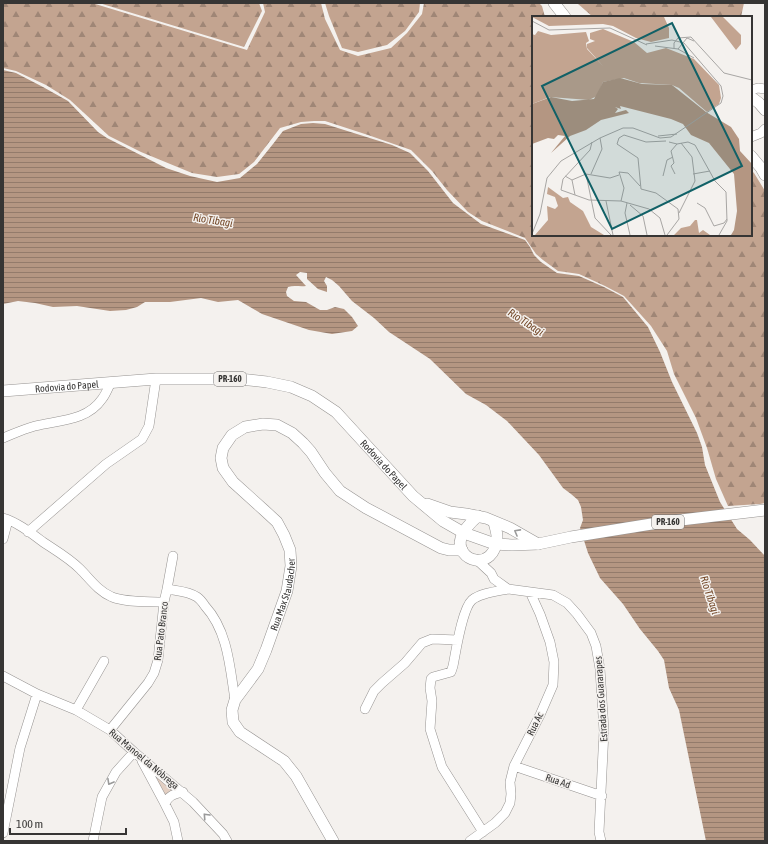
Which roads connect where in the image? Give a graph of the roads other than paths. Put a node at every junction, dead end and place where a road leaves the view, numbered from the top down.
1 (554, 3) edge
2 (564, 16) edge
3 (765, 89) edge
4 (752, 90) edge
5 (752, 98) edge
6 (765, 110) edge
7 (765, 129) edge
8 (752, 137) edge
9 (752, 157) edge
10 (765, 175) edge
11 (156, 379) junction
12 (111, 382) junction
13 (3, 391) edge
14 (3, 438) edge
15 (412, 496) junction
16 (765, 510) edge
17 (478, 516) junction
18 (6, 519) edge
19 (494, 522) junction
20 (28, 532) junction
21 (464, 533) junction
22 (3, 539) edge
23 (495, 544) junction
24 (538, 544) junction
25 (462, 550) junction
26 (172, 556) dead end
27 (489, 557) junction
28 (477, 560) junction
29 (491, 573) junction
30 (167, 589) junction
31 (508, 589) junction
32 (530, 592) junction
33 (164, 602) junction
34 (458, 640) junction
35 (104, 662) dead end
36 (3, 676) edge
37 (37, 694) junction
38 (236, 700) junction
39 (365, 709) dead end
40 (76, 710) junction
41 (110, 730) junction
42 (137, 754) junction
43 (514, 766) junction
44 (183, 792) junction
45 (602, 796) junction
46 (165, 804) junction
47 (483, 832) junction
48 (3, 833) edge
49 (93, 841) edge
50 (178, 841) edge
51 (227, 841) edge
52 (333, 841) edge
53 (470, 841) edge
54 (600, 841) edge

1 - 2 main road
3 - 4 street
5 - 6 main road
7 - 8 street
9 - 10 main road
11 - 12 main road, Rodovia do Papel / PR-160
11 - 15 main road, Rodovia do Papel / PR-160
11 - 20 street
12 - 13 main road, Rodovia do Papel / PR-160
12 - 14 street
15 - 17 main road
15 - 21 main road, Rodovia do Papel / PR-160
16 - 24 main road, Rodovia do Papel / PR-160
17 - 19 main road
17 - 21 main road
18 - 20 street
18 - 22 street
19 - 23 main road
24 -> 19 main road
20 - 33 street
21 - 23 main road, Rodovia do Papel / PR-160
21 - 25 main road
23 - 24 main road, Rodovia do Papel / PR-160
23 - 27 main road
25 - 28 main road
25 - 38 main road, Rua Max Staudacher
26 - 30 street
27 - 28 main road
27 - 29 street
28 - 29 street
29 - 31 street
30 - 33 street, Rua Pato Branco
30 - 38 street, Rua Pato Branco
31 - 32 street, Estrada dos Guararapes
31 - 34 street
32 - 43 street, Rua Ac
32 - 45 street, Estrada dos Guararapes
33 - 41 street, Rua Pato Branco
34 - 39 street
34 - 47 street
35 - 40 street
36 - 37 street, Rua Manoel da Nóbrega
37 - 40 street, Rua Manoel da Nóbrega
37 - 48 street
38 - 52 main road, Rua Max Staudacher
40 - 41 street, Rua Manoel da Nóbrega
41 - 42 street, Rua Manoel da Nóbrega
42 - 44 street, Rua Manoel da Nóbrega
42 - 46 street
42 -> 49 street
43 - 45 street, Rua Ad
43 - 47 street, Rua Ac
44 - 46 street
51 -> 44 street, Rua Manoel da Nóbrega
45 - 54 street, Estrada dos Guararapes
46 - 50 street
47 - 53 street, Rua Ac

